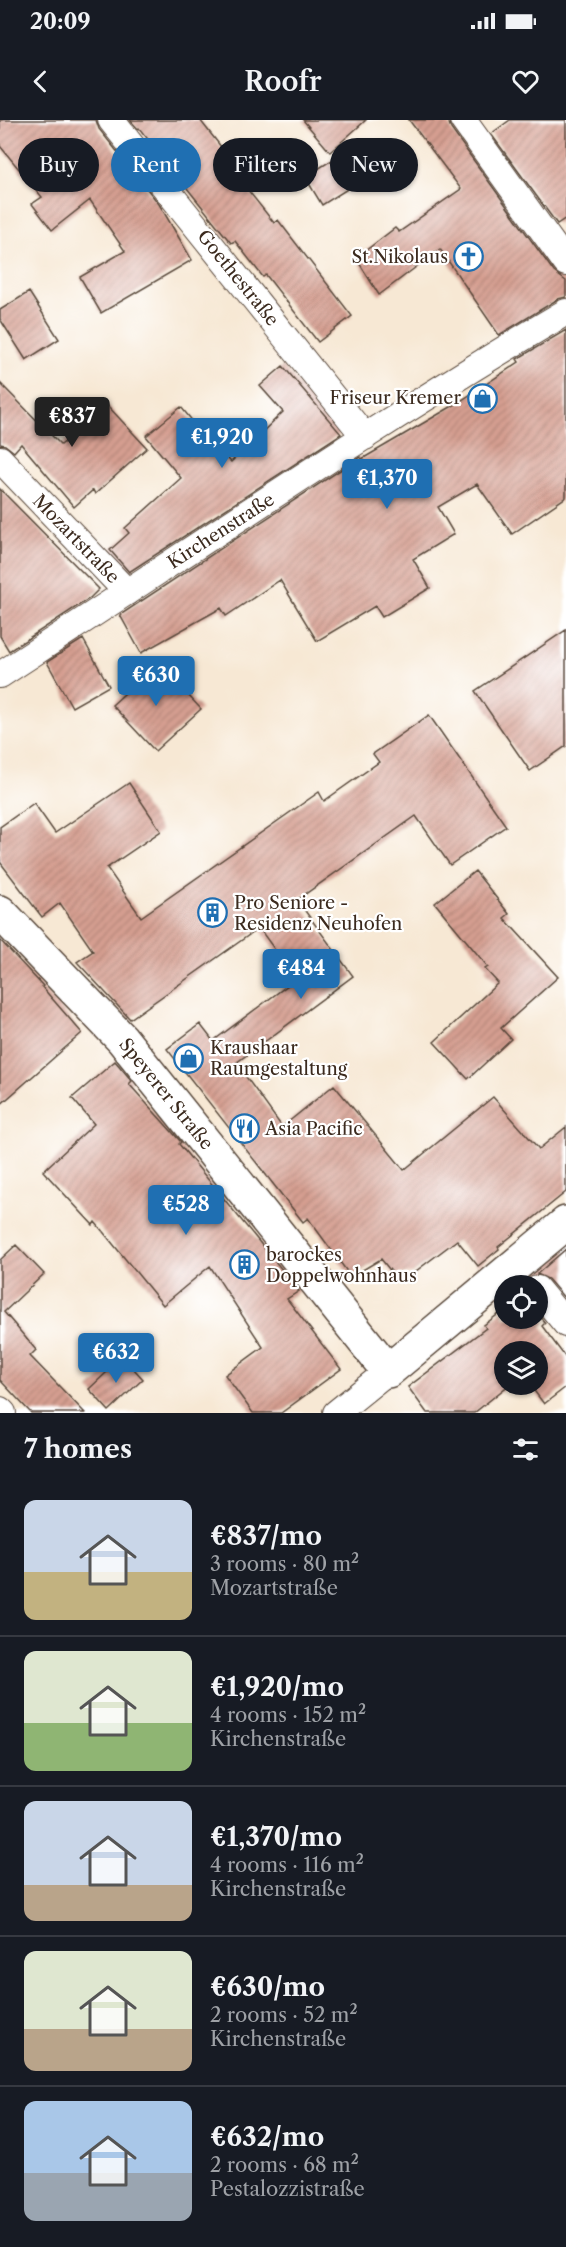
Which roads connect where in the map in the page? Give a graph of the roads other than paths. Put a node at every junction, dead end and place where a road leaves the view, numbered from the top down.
1 (111, 120) edge
2 (463, 120) edge
3 (566, 263) edge
4 (566, 312) edge
5 (365, 437) junction
6 (0, 459) edge
7 (127, 592) junction
8 (0, 675) edge
9 (0, 912) edge
10 (566, 1223) edge
11 (532, 1275) edge
12 (494, 1303) edge
13 (548, 1303) edge
14 (566, 1324) edge
15 (388, 1371) junction
16 (0, 1410) edge
17 (3, 1413) edge
18 (336, 1413) edge

1 - 5 street, Goethestraße
2 - 3 street
4 - 5 street, Kirchenstraße
5 - 7 street, Kirchenstraße
6 - 7 street, Mozartstraße
7 - 8 street, Kirchenstraße
9 - 15 main road, Speyerer Straße
10 - 11 main road
12 - 15 main road
13 - 14 street
15 - 18 street
16 - 17 street

